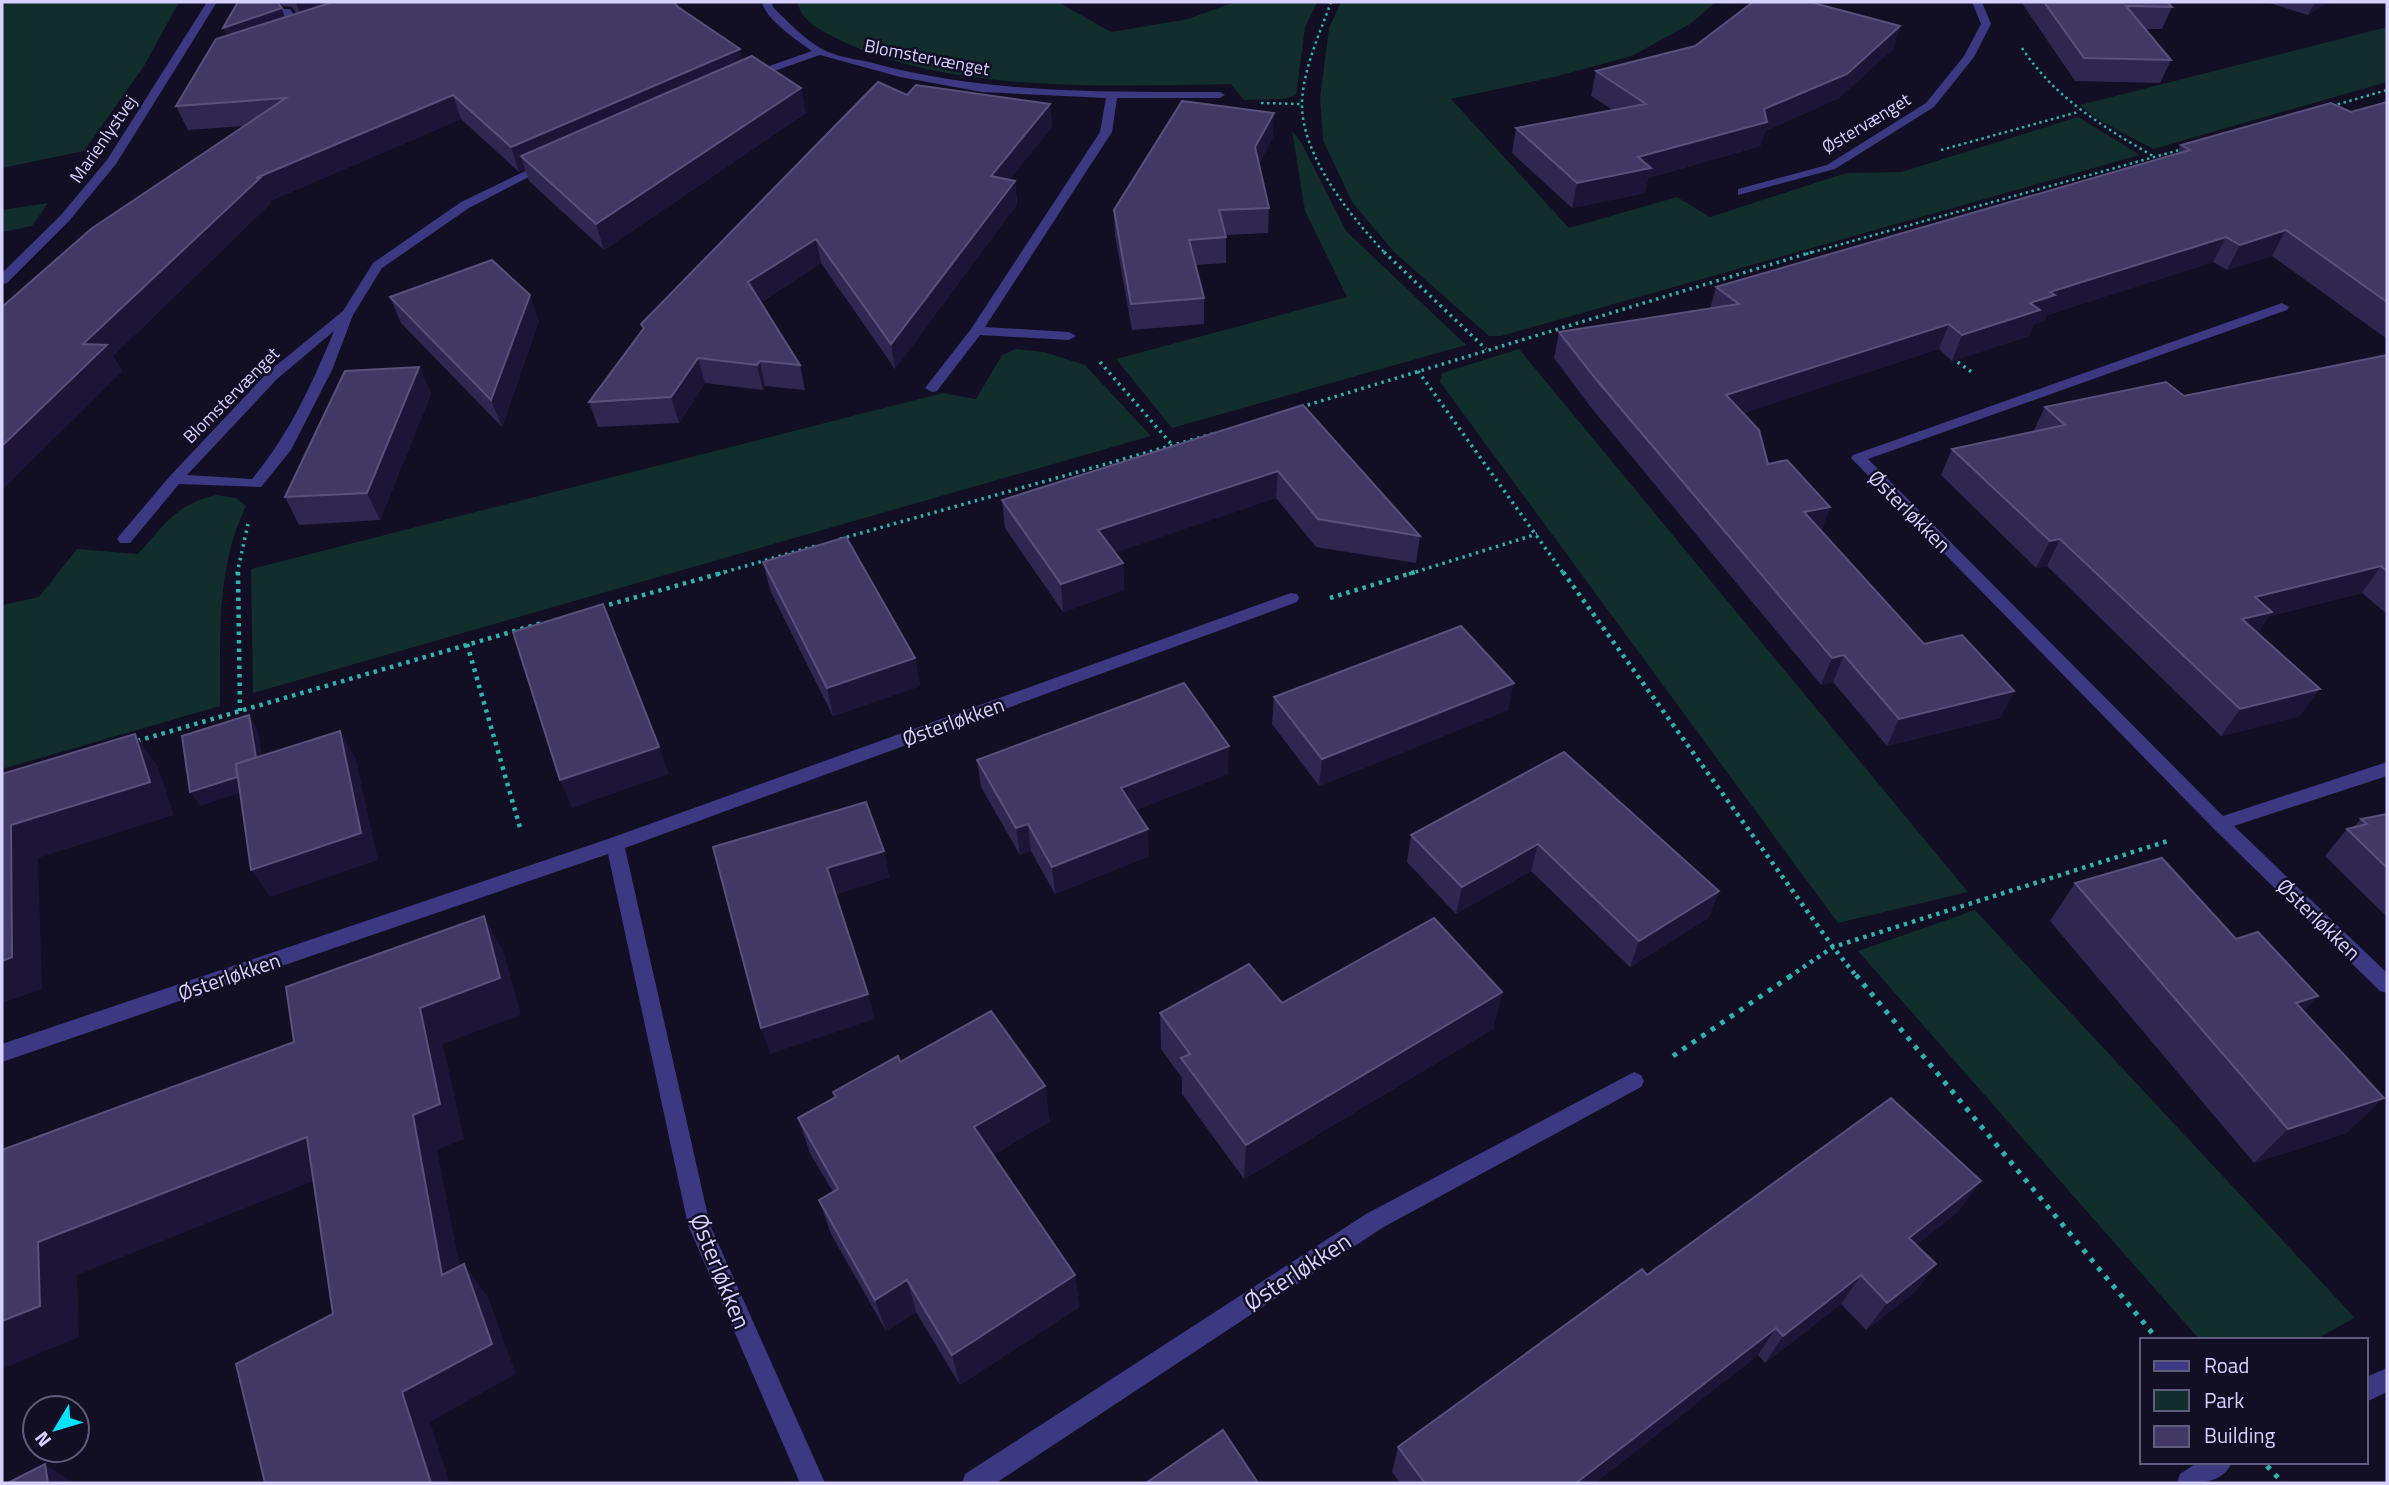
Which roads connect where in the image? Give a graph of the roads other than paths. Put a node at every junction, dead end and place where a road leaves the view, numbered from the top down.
1 (212, 2) edge
2 (767, 2) edge
3 (1977, 2) edge
4 (286, 11) dead end
5 (313, 29) edge
6 (301, 33) junction
7 (288, 37) edge
8 (820, 52) junction
9 (733, 84) edge
10 (1220, 94) dead end
11 (1112, 95) junction
12 (555, 161) edge
13 (1742, 192) dead end
14 (2, 280) edge
15 (2282, 307) dead end
16 (348, 313) junction
17 (976, 331) junction
18 (1069, 336) dead end
19 (932, 388) dead end
20 (175, 480) junction
21 (125, 539) dead end
22 (1291, 598) road end
23 (2387, 769) edge
24 (2220, 824) junction
25 (615, 844) junction
26 (2387, 985) edge
27 (2, 1053) edge
28 (1634, 1082) road end
29 (2387, 1380) edge
30 (2368, 1389) edge
31 (2217, 1464) edge
32 (813, 1483) edge
33 (974, 1483) edge
34 (2189, 1483) edge

1 - 14 street, Marienlystvej
2 - 8 street, Blomstervænget
3 - 13 street, Østervænget
4 - 6 street
5 - 6 street
6 - 7 street
8 - 9 street
8 - 11 street, Blomstervænget
10 - 11 street, Blomstervænget
11 - 17 street
12 - 16 street, Blomstervænget
15 - 24 street, Østerløkken
16 - 20 street, Blomstervænget
16 - 20 street, Blomstervænget
17 - 18 street
17 - 19 street
20 - 21 street, Blomstervænget
22 - 25 street, Østerløkken
23 - 24 street
24 - 26 street, Østerløkken
25 - 27 street, Østerløkken
25 - 32 street, Østerløkken
28 - 33 street, Østerløkken
29 - 30 street
31 - 34 street

